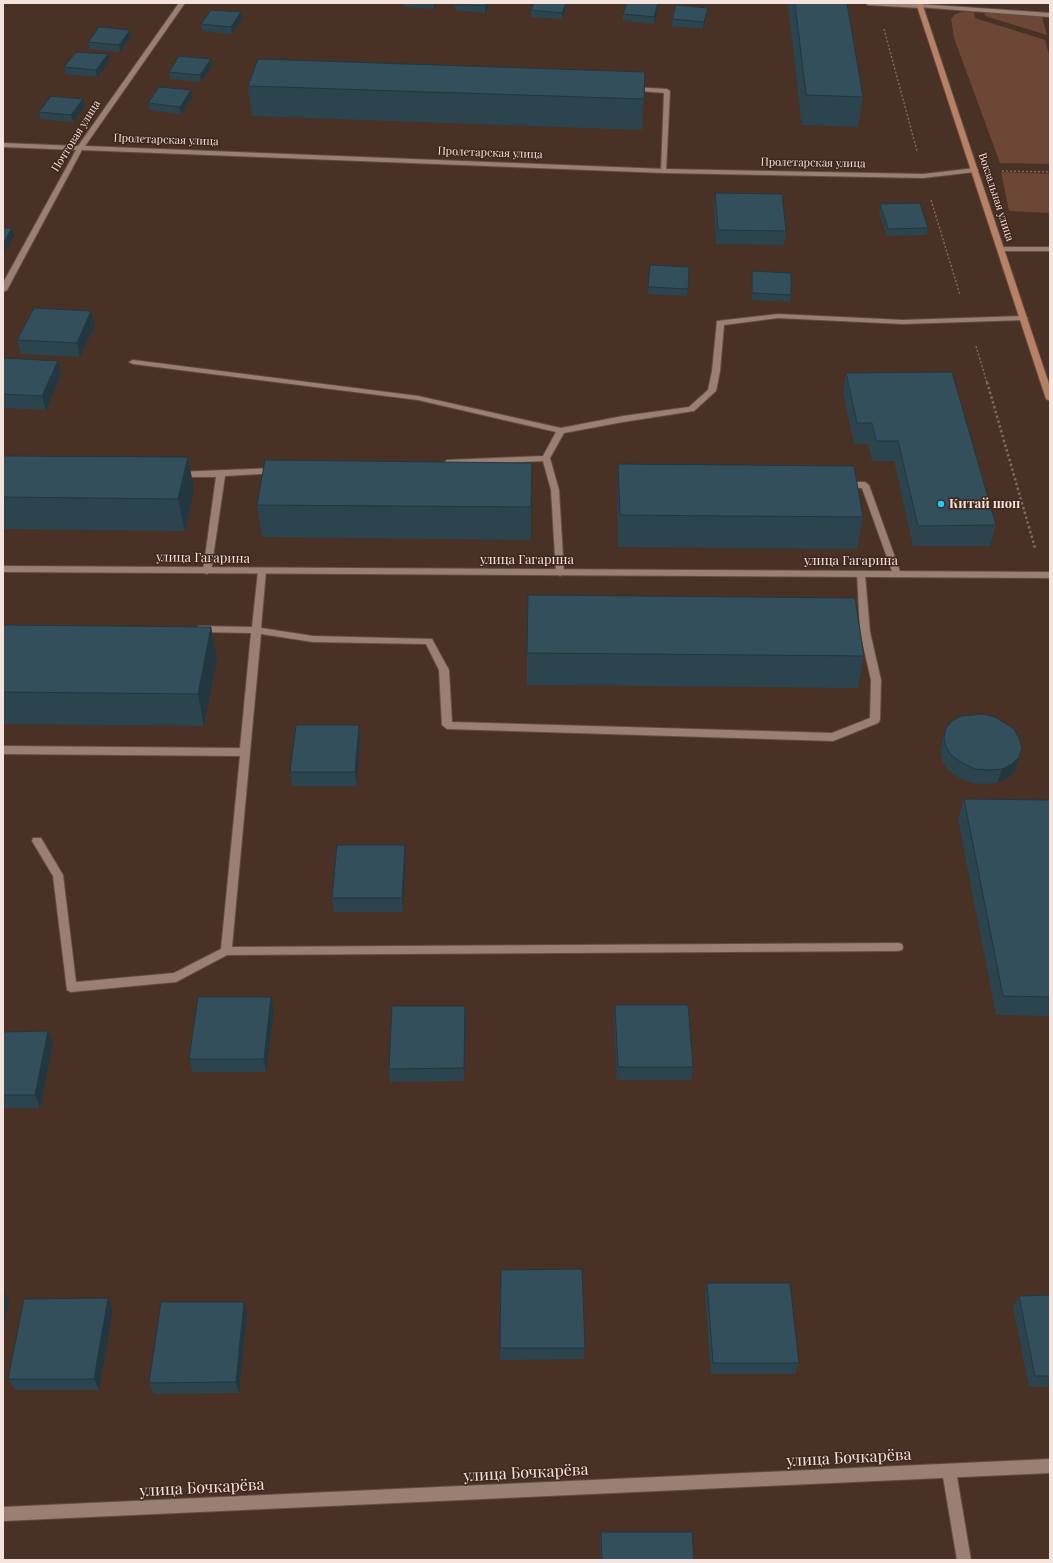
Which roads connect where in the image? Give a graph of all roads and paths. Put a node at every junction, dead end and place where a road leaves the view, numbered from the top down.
1 (182, 3) edge
2 (868, 3) edge
3 (919, 4) edge
4 (1050, 15) edge
5 (884, 26) dead end
6 (626, 89) edge
7 (3, 146) edge
8 (80, 148) junction
9 (975, 170) junction
10 (664, 171) junction
11 (1050, 172) edge
12 (924, 176) junction
13 (1001, 249) junction
14 (1050, 249) edge
15 (3, 290) edge
16 (1024, 318) junction
17 (968, 320) junction
18 (133, 362) dead end
19 (1050, 399) edge
20 (561, 430) junction
21 (546, 458) junction
22 (435, 463) edge
23 (284, 471) edge
24 (167, 474) edge
25 (221, 474) junction
26 (834, 485) edge
27 (3, 569) edge
28 (207, 571) junction
29 (262, 571) junction
30 (560, 573) junction
31 (861, 574) junction
32 (897, 574) junction
33 (1046, 575) edge
34 (193, 629) edge
35 (256, 630) junction
36 (3, 750) edge
37 (245, 752) junction
38 (37, 841) dead end
39 (898, 947) dead end
40 (226, 951) junction
41 (1050, 1466) edge
42 (949, 1471) junction
43 (3, 1514) edge
44 (964, 1560) edge

1 - 8 street, Почтовая улица
2 - 3 street
3 - 4 street
3 - 9 main road, Вокзальная улица
5 - 12 path
6 - 10 street
7 - 8 street, Пролетарская улица
8 - 10 street, Пролетарская улица
8 - 15 street, Почтовая улица
9 - 11 path
9 - 12 street, Пролетарская улица
9 - 13 main road, Вокзальная улица
10 - 12 street, Пролетарская улица
12 - 17 path
13 - 14 street
13 - 16 main road, Вокзальная улица
16 - 17 street
16 - 19 main road, Вокзальная улица
17 - 20 street
17 - 33 path
18 - 20 street
20 - 21 street
21 - 22 street
21 - 30 street
23 - 25 street
24 - 25 street
25 - 28 street
26 - 32 street
27 - 28 street, улица Гагарина
28 - 29 street, улица Гагарина
29 - 30 street, улица Гагарина
29 - 35 street
30 - 31 street, улица Гагарина
31 - 32 street, улица Гагарина
31 - 35 street
32 - 33 street, улица Гагарина
34 - 35 street
35 - 37 street
36 - 37 street
37 - 40 street
38 - 40 street
39 - 40 street
41 - 42 street, улица Бочкарёва
42 - 43 street, улица Бочкарёва
42 - 44 street

